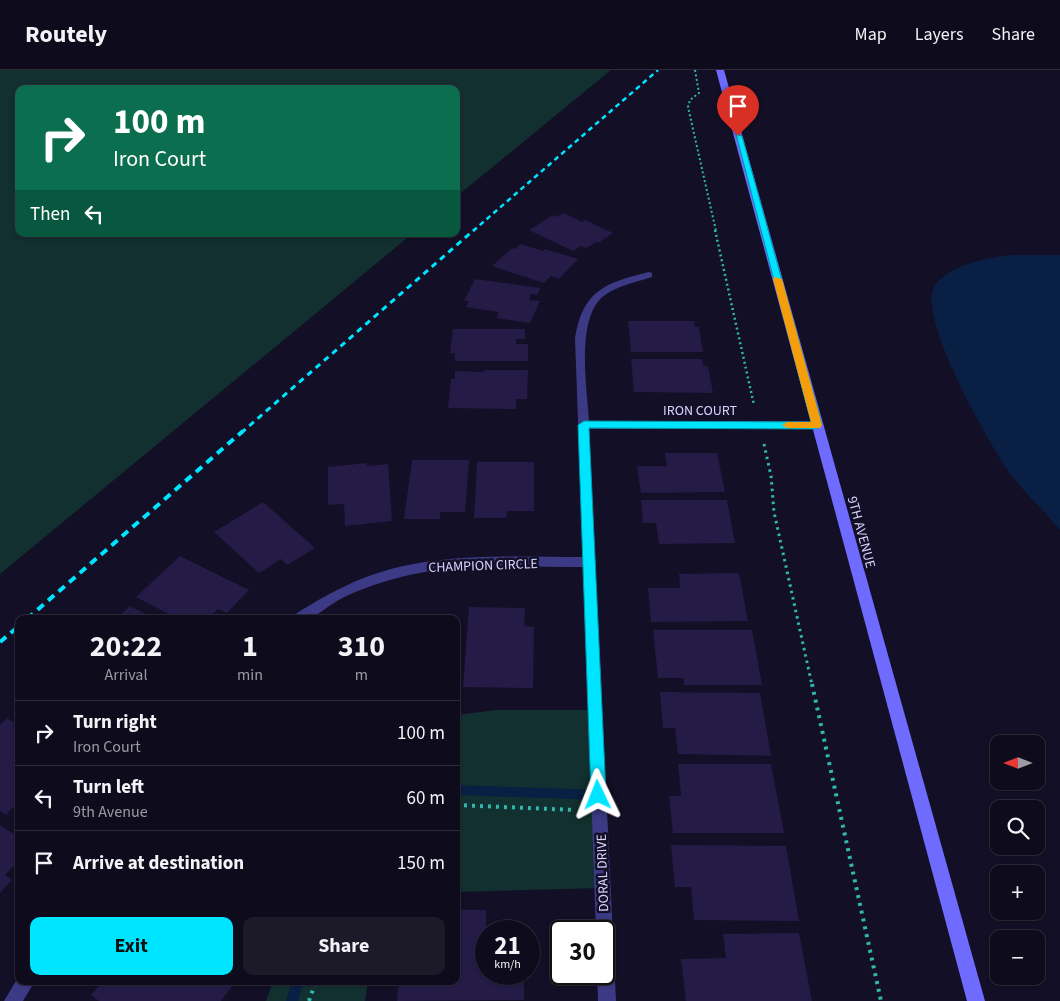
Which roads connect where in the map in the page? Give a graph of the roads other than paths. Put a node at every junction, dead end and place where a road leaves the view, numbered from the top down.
1 (720, 70) edge
2 (649, 275) dead end
3 (584, 425) junction
4 (817, 425) junction
5 (589, 562) junction
6 (306, 615) edge
7 (24, 985) edge
8 (14, 1001) edge
9 (607, 1001) edge
10 (976, 1001) edge

1 - 4 main road, 9TH AVENUE
2 - 3 street, DORAL DRIVE
3 - 4 street, IRON COURT
3 - 5 street, DORAL DRIVE
4 - 10 main road, 9TH AVENUE
5 - 6 street, CHAMPION CIRCLE
5 - 9 street, DORAL DRIVE
7 - 8 street

